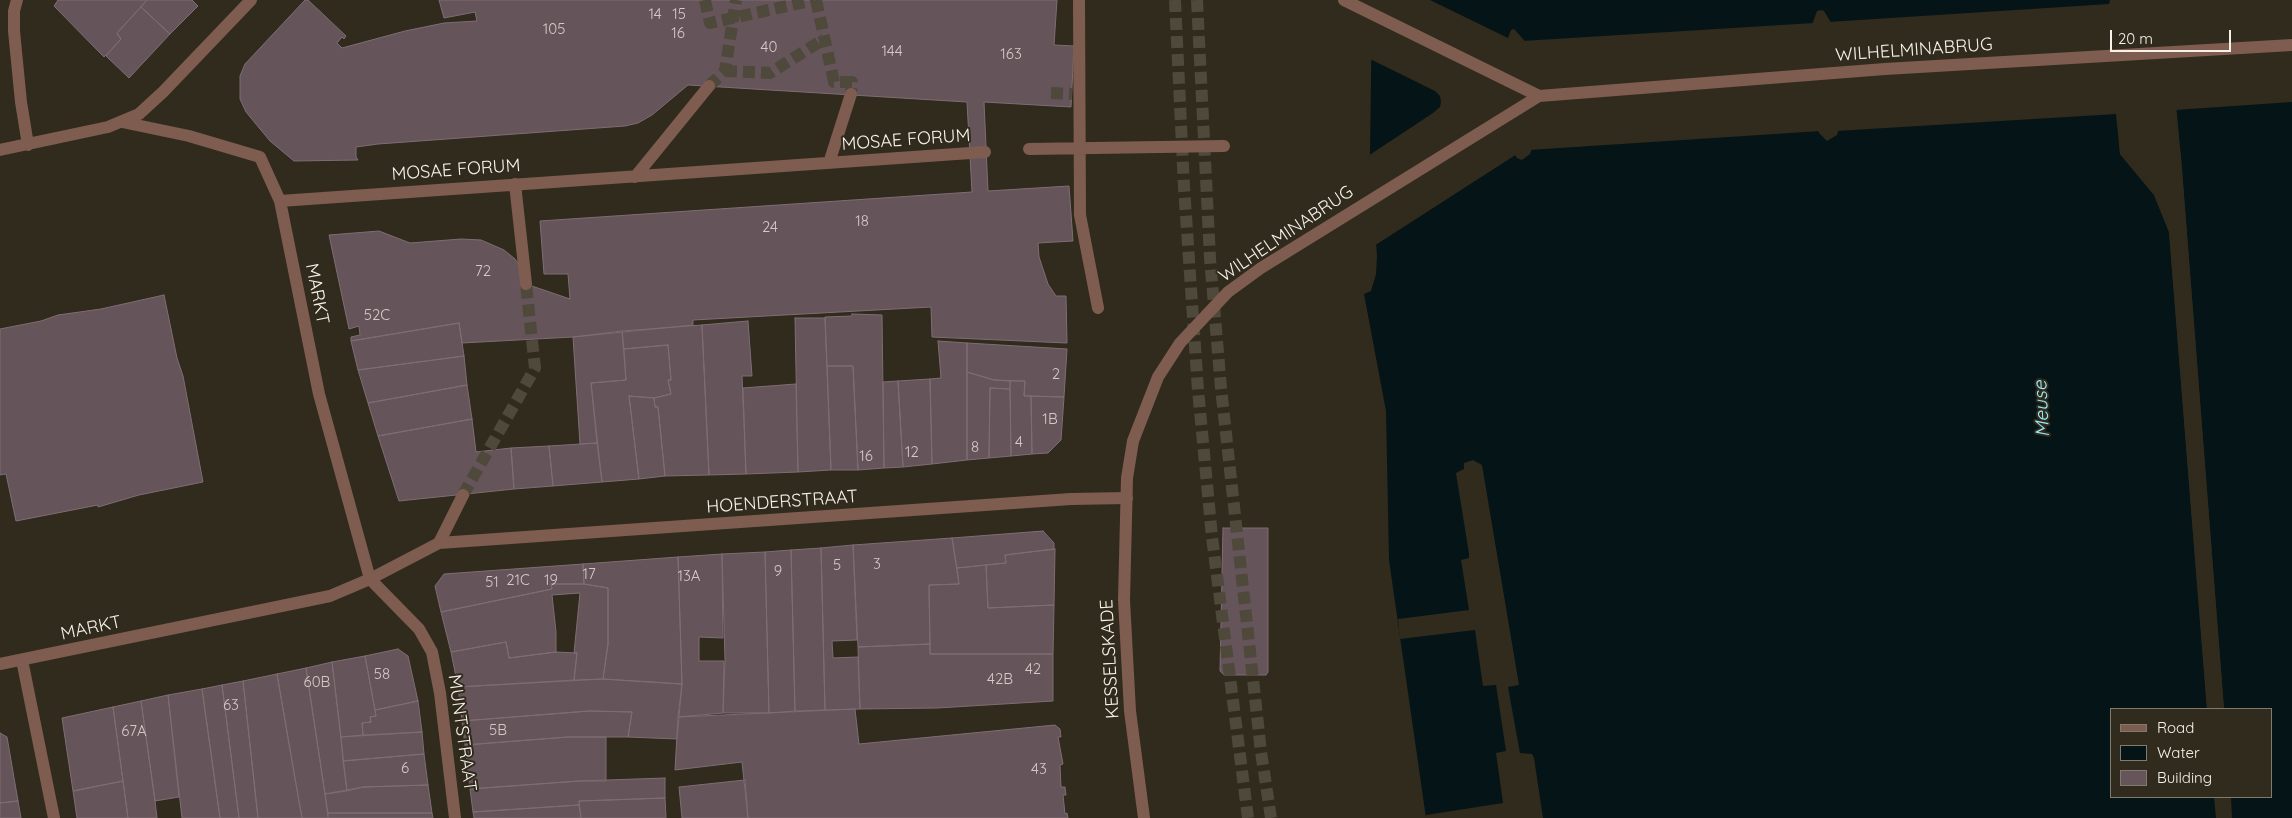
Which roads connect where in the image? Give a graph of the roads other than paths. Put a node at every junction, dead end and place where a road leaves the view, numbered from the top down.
1 (17, 0) edge
2 (251, 0) edge
3 (1079, 0) edge
4 (1344, 0) edge
5 (2292, 44) edge
6 (709, 86) tunnel mouth
7 (851, 94) dead end
8 (1539, 96) junction
9 (122, 122) junction
10 (28, 145) junction
11 (1224, 146) dead end
12 (1078, 147) junction
13 (1029, 149) dead end
14 (0, 150) edge
15 (985, 152) dead end
16 (829, 163) junction
17 (635, 177) junction
18 (515, 184) junction
19 (280, 201) junction
20 (526, 284) tunnel mouth
21 (1098, 308) dead end
22 (463, 495) tunnel mouth
23 (1126, 498) junction
24 (439, 544) junction
25 (370, 579) junction
26 (432, 652) joint
27 (22, 660) junction
28 (0, 664) edge
29 (54, 818) edge
30 (456, 818) edge
31 (1144, 818) edge

1 - 10 street
2 - 9 street, MARKT
3 - 12 street
4 - 8 street
5 - 8 street, WILHELMINABRUG
6 - 17 street
7 - 16 street, MOSAE FORUM
8 - 23 street, WILHELMINABRUG
9 - 10 street, MARKT
9 - 19 street, MARKT
10 - 14 street, MARKT
11 - 12 street
12 - 13 street
12 - 21 street
15 - 16 street, MOSAE FORUM
16 - 17 street, MOSAE FORUM
17 - 18 street, MOSAE FORUM
18 - 19 street, MOSAE FORUM
18 - 20 street
19 - 25 street, MARKT
22 - 24 street
23 - 24 street, HOENDERSTRAAT
23 - 31 street, KESSELSKADE
24 - 25 street, MARKT
25 - 26 street, MARKT
25 - 27 street, MARKT
26 - 30 street, MUNTSTRAAT
27 - 28 street, MARKT
27 - 29 street

